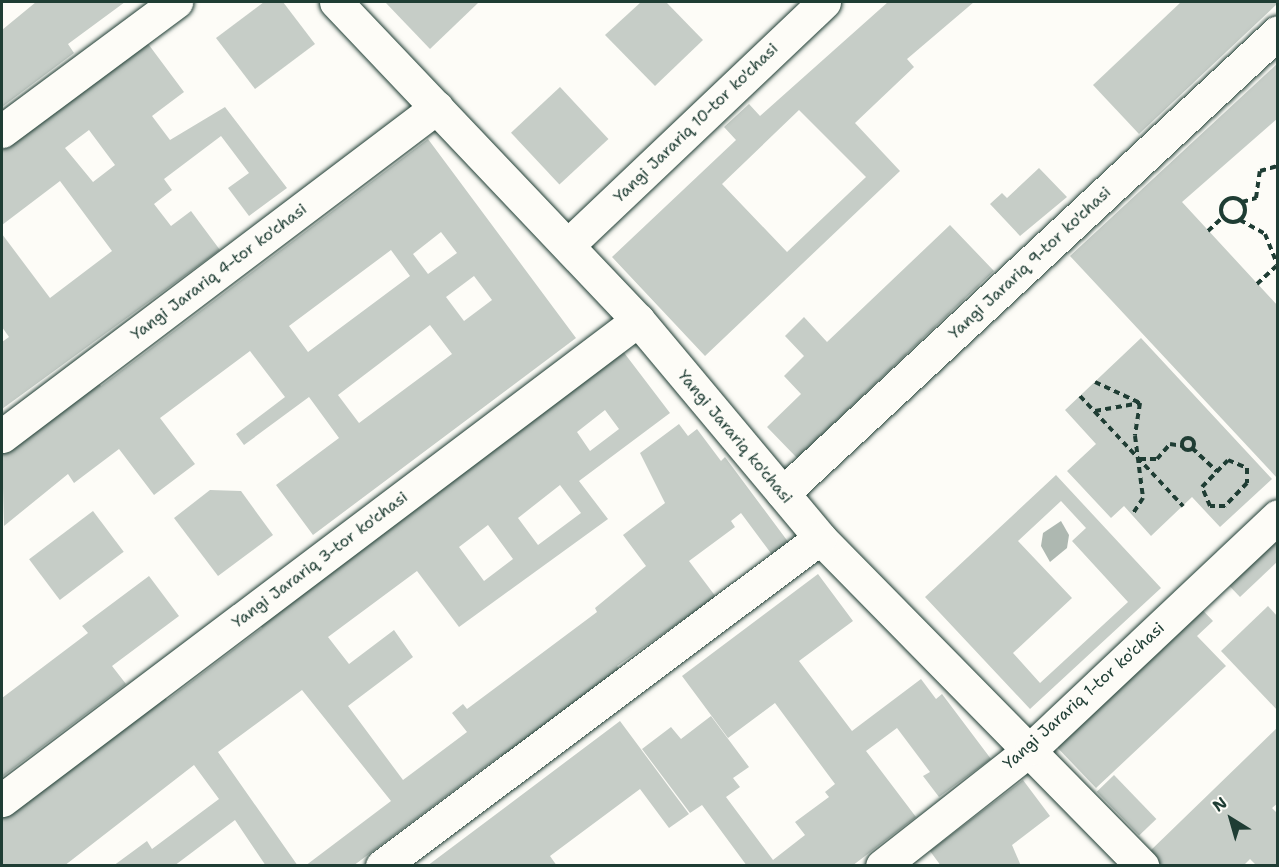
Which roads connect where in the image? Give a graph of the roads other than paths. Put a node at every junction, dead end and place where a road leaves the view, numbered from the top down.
1 (176, 2) edge
2 (339, 2) edge
3 (824, 2) edge
4 (1278, 32) edge
5 (437, 107) junction
6 (2, 131) edge
7 (568, 245) junction
8 (638, 320) junction
9 (2, 436) edge
10 (783, 493) junction
11 (1278, 516) edge
12 (820, 538) junction
13 (1032, 748) junction
14 (2, 800) edge
15 (902, 860) edge
16 (382, 866) edge
17 (1142, 866) edge

1 - 6 street
2 - 5 street, Yangi Jarariq ko'chasi
3 - 7 street, Yangi Jarariq 10-tor ko'chasi
4 - 10 street, Yangi Jarariq 9-tor ko'chasi
5 - 7 street, Yangi Jarariq ko'chasi
5 - 9 street, Yangi Jarariq 4-tor ko'chasi
7 - 8 street, Yangi Jarariq ko'chasi
8 - 10 street, Yangi Jarariq ko'chasi
8 - 14 street, Yangi Jarariq 3-tor ko'chasi
10 - 12 street, Yangi Jarariq ko'chasi
11 - 13 street, Yangi Jarariq 1-tor ko'chasi
12 - 13 street, Yangi Jarariq ko'chasi
12 - 16 street
13 - 15 street, Yangi Jarariq 1-tor ko'chasi
13 - 17 street, Yangi Jarariq ko'chasi

